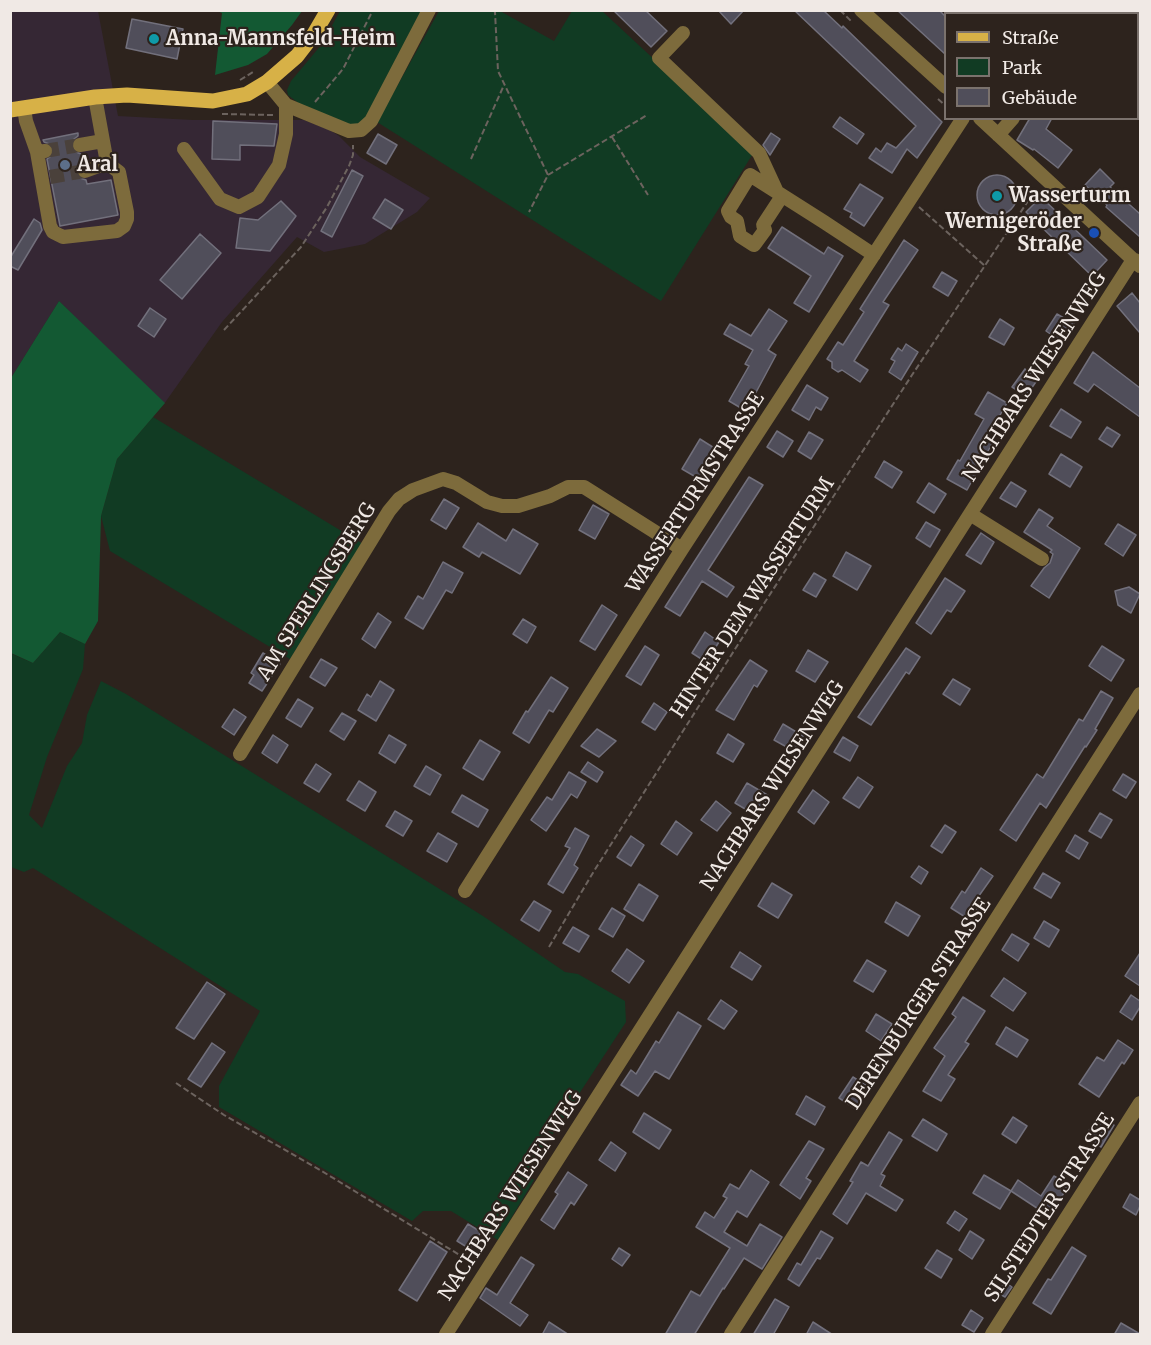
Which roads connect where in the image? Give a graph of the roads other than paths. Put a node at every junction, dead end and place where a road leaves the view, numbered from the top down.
1 (328, 10) edge
2 (429, 10) edge
3 (861, 10) edge
4 (683, 33) dead end
5 (267, 82) junction
6 (944, 86) edge
7 (96, 97) junction
8 (286, 105) junction
9 (17, 109) edge
10 (962, 120) edge
11 (982, 120) edge
12 (1010, 120) edge
13 (998, 135) junction
14 (103, 141) junction
15 (80, 145) tunnel mouth
16 (184, 149) dead end
17 (107, 163) junction
18 (85, 171) tunnel mouth
19 (780, 194) junction
20 (874, 255) junction
21 (1138, 263) edge
22 (970, 514) junction
23 (682, 549) junction
24 (1042, 559) dead end
25 (1140, 694) edge
26 (240, 754) dead end
27 (465, 891) dead end
28 (1140, 1103) edge
29 (446, 1335) edge
30 (731, 1335) edge
31 (992, 1335) edge

1 - 5 main road
2 - 8 street
3 - 6 street
4 - 19 street
5 - 7 main road
5 - 8 street
7 - 9 main road
7 - 14 street
8 - 16 street
9 - 17 street
10 - 20 street, WASSERTURMSTRASSE
11 - 13 street
12 - 13 street
13 - 21 street
14 - 15 street
14 - 17 street
17 - 18 street
19 - 19 street
19 - 20 street
20 - 23 street, WASSERTURMSTRASSE
21 - 22 street, NACHBARS WIESENWEG
22 - 24 street
22 - 29 street, NACHBARS WIESENWEG
23 - 26 street, AM SPERLINGSBERG
23 - 27 street, WASSERTURMSTRASSE
25 - 30 street, DERENBURGER STRASSE
28 - 31 street, SILSTEDTER STRASSE

